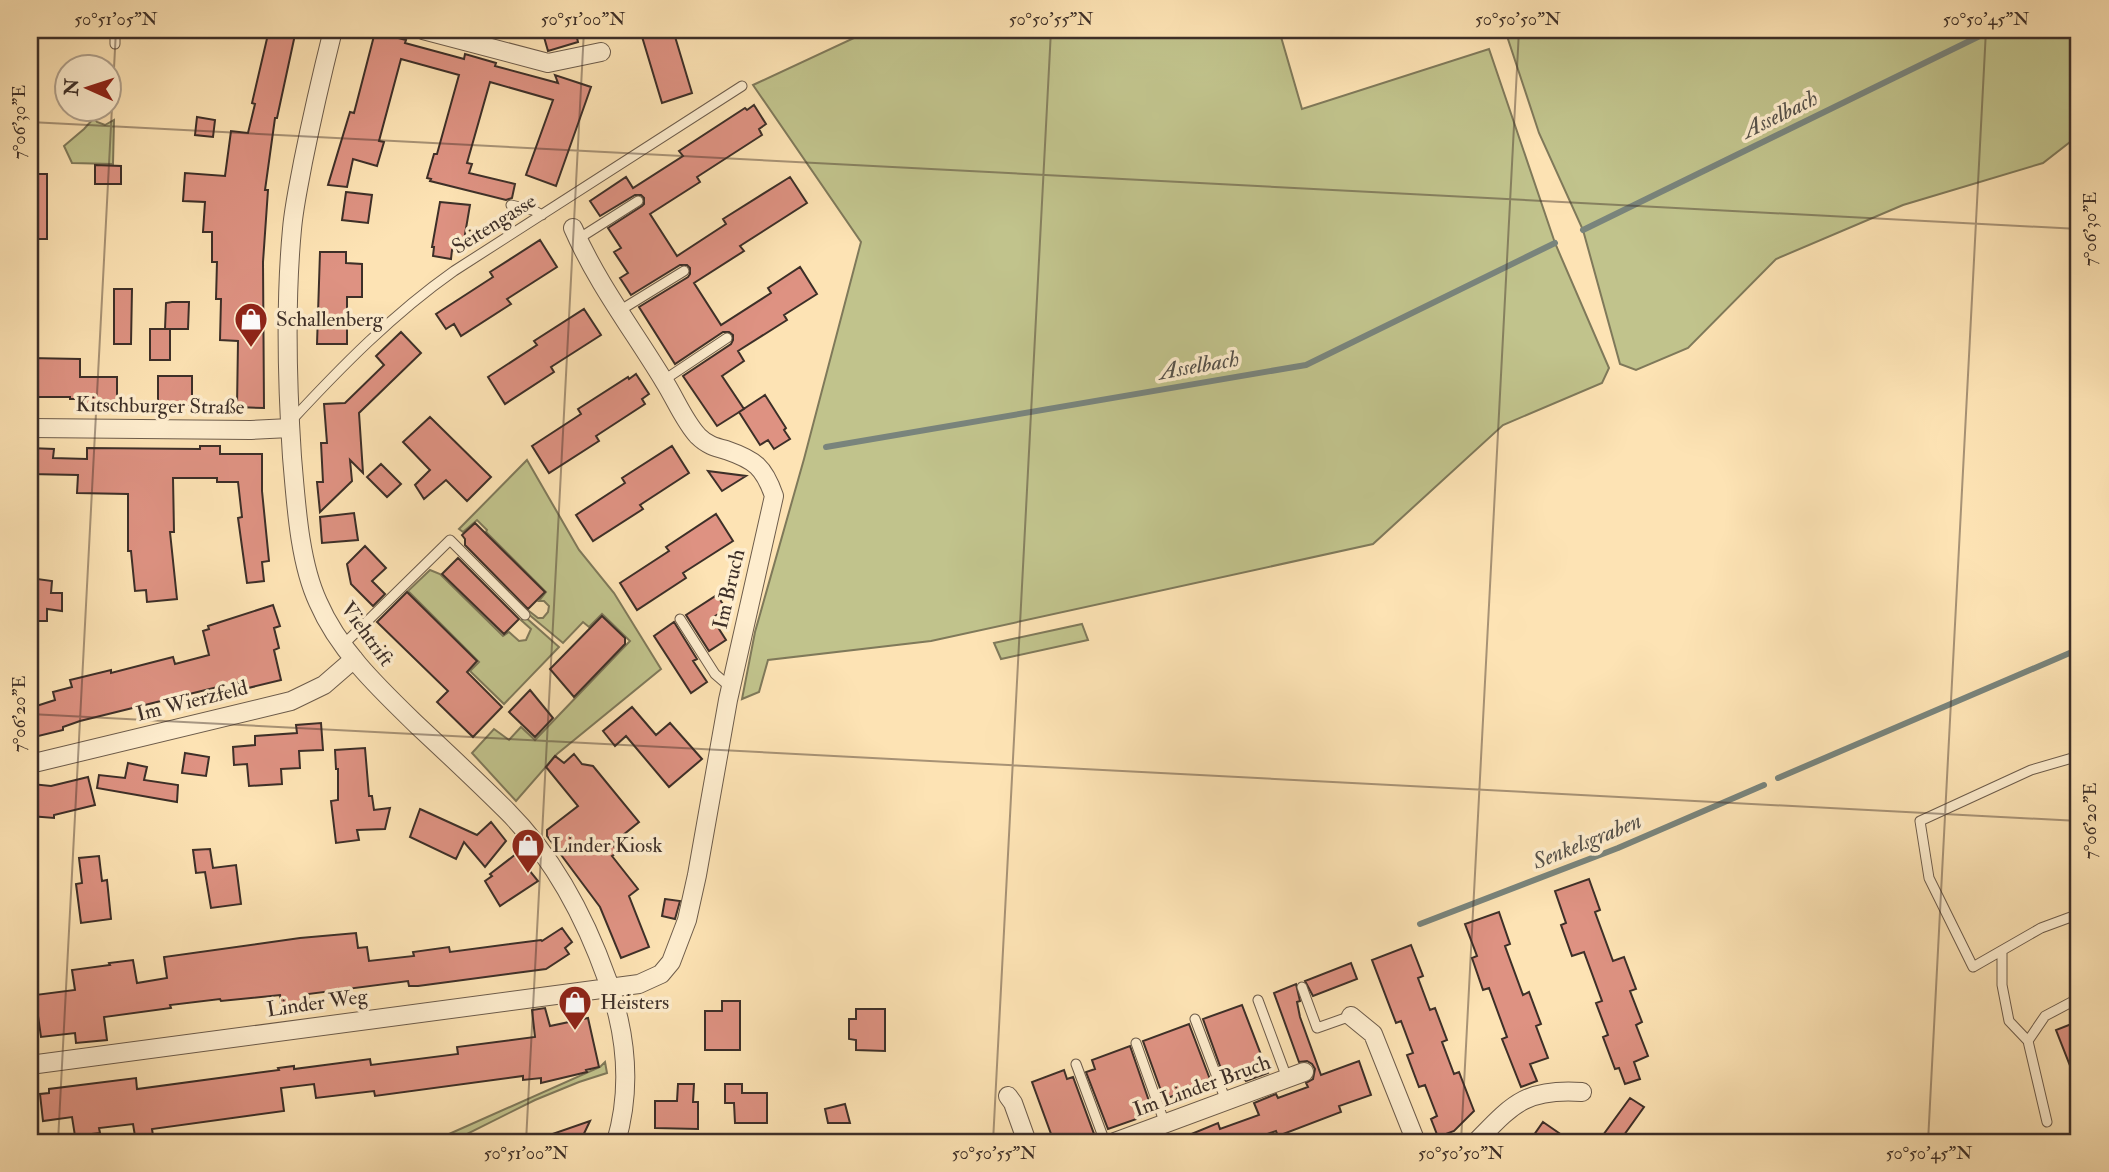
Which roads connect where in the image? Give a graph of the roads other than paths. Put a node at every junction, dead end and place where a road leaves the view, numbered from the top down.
1 (115, 30) edge
2 (333, 30) edge
3 (423, 30) edge
4 (114, 44) dead end
5 (601, 52) dead end
6 (742, 86) dead end
7 (638, 201) dead end
8 (511, 205) dead end
9 (542, 215) junction
10 (575, 233) joint
11 (684, 271) dead end
12 (619, 311) junction
13 (727, 338) dead end
14 (664, 380) junction
15 (290, 425) junction
16 (30, 428) edge
17 (525, 615) dead end
18 (680, 619) dead end
19 (348, 652) junction
20 (730, 687) junction
21 (2079, 756) edge
22 (30, 764) edge
23 (2079, 914) edge
24 (2001, 951) junction
25 (610, 987) junction
26 (1303, 987) dead end
27 (2079, 998) edge
28 (1258, 1000) dead end
29 (1351, 1016) joint
30 (1195, 1019) dead end
31 (2028, 1041) junction
32 (1136, 1043) dead end
33 (1076, 1064) dead end
34 (30, 1065) edge
35 (1296, 1075) joint
36 (1582, 1092) dead end
37 (1008, 1096) dead end
38 (1226, 1101) junction
39 (2047, 1122) dead end
40 (1165, 1124) junction
41 (616, 1142) edge
42 (1027, 1142) edge
43 (1105, 1142) edge
44 (1115, 1142) edge
45 (1416, 1142) edge
46 (1476, 1142) edge

1 - 4 lane
2 - 15 street, Viehtrift
3 - 5 street
6 - 9 lane, Seitengasse
7 - 10 lane
8 - 9 lane
9 - 15 lane, Seitengasse
10 - 12 street, Im Bruch
11 - 12 lane
12 - 14 street, Im Bruch
13 - 14 lane
14 - 20 street, Im Bruch
15 - 16 street, Kitschburger Straße
15 - 19 street, Viehtrift
17 - 19 lane
18 - 20 lane
19 - 22 street, Im Wierzfeld
19 - 25 street, Viehtrift
20 - 25 street, Im Bruch
21 - 24 lane
23 - 24 lane
24 - 31 lane
25 - 34 street, Linder Weg
25 - 41 street, Viehtrift
26 - 29 lane
27 - 31 lane
28 - 35 lane
29 - 45 street
30 - 38 lane
31 - 39 lane
32 - 40 lane
33 - 43 lane
35 - 38 street, Im Linder Bruch
36 - 46 street
37 - 42 street
38 - 40 street, Im Linder Bruch
40 - 44 street, Im Linder Bruch

